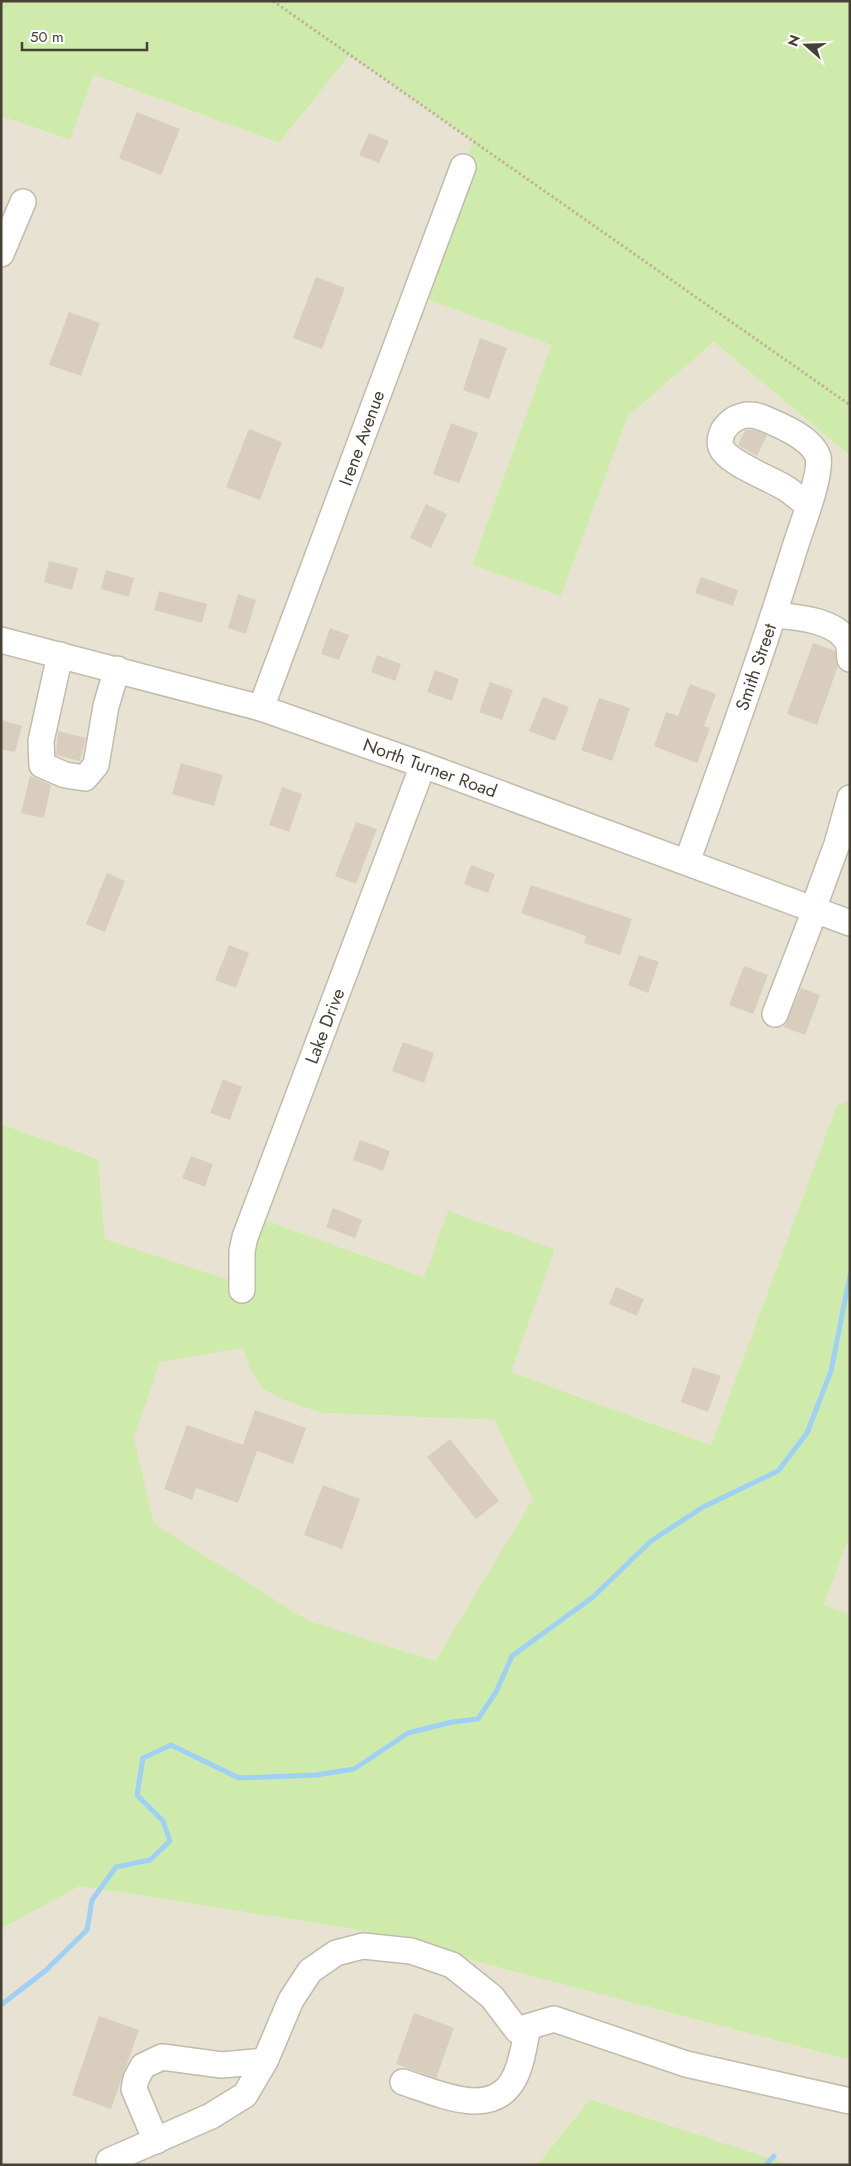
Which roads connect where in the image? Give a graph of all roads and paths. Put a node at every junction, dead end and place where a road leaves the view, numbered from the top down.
1 (273, 1) edge
2 (463, 167) dead end
3 (23, 202) dead end
4 (1, 254) edge
5 (850, 406) edge
6 (808, 505) junction
7 (774, 615) junction
8 (1, 640) edge
9 (60, 655) junction
10 (850, 659) edge
11 (117, 669) junction
12 (261, 708) junction
13 (423, 765) junction
14 (850, 798) edge
15 (688, 862) junction
16 (814, 910) junction
17 (850, 923) edge
18 (775, 1014) dead end
19 (242, 1290) dead end
20 (528, 2027) junction
21 (265, 2061) junction
22 (403, 2082) dead end
23 (850, 2101) edge
24 (156, 2141) junction
25 (109, 2161) dead end

1 - 5 path
2 - 12 street, Irene Avenue
3 - 4 street
6 - 6 street, Smith Street
6 - 7 street, Smith Street
7 - 10 street
7 - 15 street, Smith Street
8 - 9 street, North Turner Road
9 - 11 street, North Turner Road
9 - 11 street
11 - 12 street, North Turner Road
12 - 13 street, North Turner Road
13 - 15 street, North Turner Road
13 - 19 street, Lake Drive
14 - 16 street
15 - 16 street, North Turner Road
16 - 17 street, North Turner Road
16 - 18 street
20 - 21 street
20 - 22 street
20 - 23 street
21 - 24 street
21 - 24 street
24 - 25 street

